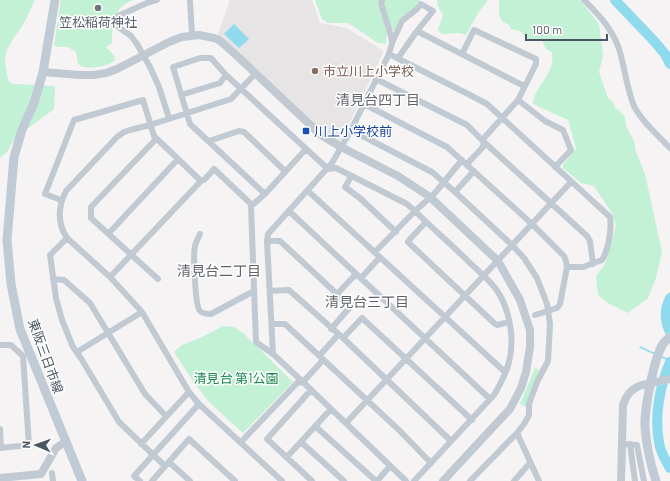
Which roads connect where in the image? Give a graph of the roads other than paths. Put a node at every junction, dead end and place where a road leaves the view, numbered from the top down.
1 (55, 0) edge
2 (158, 0) edge
3 (190, 0) edge
4 (382, 0) edge
5 (584, 0) edge
6 (417, 32) junction
7 (192, 35) junction
8 (392, 42) junction
9 (389, 54) junction
10 (462, 54) junction
11 (398, 58) junction
12 (43, 72) junction
13 (255, 74) junction
14 (226, 75) junction
15 (376, 79) junction
16 (524, 86) junction
17 (241, 88) junction
18 (180, 95) junction
19 (518, 100) junction
20 (364, 104) junction
21 (186, 113) junction
22 (169, 118) junction
23 (502, 118) junction
24 (150, 125) junction
25 (351, 130) junction
26 (156, 139) junction
27 (209, 141) junction
28 (484, 142) junction
29 (341, 147) junction
30 (306, 148) junction
31 (670, 148) edge
32 (178, 159) junction
33 (465, 162) junction
34 (555, 167) junction
35 (328, 169) junction
36 (285, 171) junction
37 (474, 172) junction
38 (351, 177) junction
39 (201, 181) junction
40 (444, 182) junction
41 (571, 182) junction
42 (308, 191) junction
43 (455, 192) junction
44 (265, 194) junction
45 (430, 197) junction
46 (61, 200) junction
47 (551, 203) junction
48 (251, 206) junction
49 (415, 210) junction
50 (289, 211) junction
51 (426, 222) junction
52 (532, 224) junction
53 (396, 232) junction
54 (109, 233) junction
55 (200, 234) dead end
56 (67, 238) junction
57 (4, 240) edge
58 (267, 241) junction
59 (512, 245) junction
60 (131, 254) junction
61 (378, 255) junction
62 (498, 261) junction
63 (593, 264) junction
64 (566, 267) junction
65 (359, 276) junction
66 (483, 276) junction
67 (110, 277) junction
68 (53, 279) junction
69 (158, 279) dead end
70 (254, 290) junction
71 (270, 291) junction
72 (337, 294) junction
73 (465, 296) junction
74 (549, 310) junction
75 (142, 312) junction
76 (535, 315) dead end
77 (445, 317) junction
78 (509, 322) junction
79 (272, 324) junction
80 (332, 329) junction
81 (109, 333) junction
82 (340, 336) junction
83 (426, 338) junction
84 (669, 338) edge
85 (0, 346) edge
86 (77, 352) junction
87 (273, 354) junction
88 (321, 358) junction
89 (406, 359) junction
90 (505, 372) junction
91 (670, 379) edge
92 (387, 381) junction
93 (303, 382) junction
94 (311, 390) junction
95 (189, 392) junction
96 (490, 399) junction
97 (367, 401) junction
98 (199, 404) junction
99 (331, 409) junction
100 (166, 416) junction
101 (472, 420) junction
102 (346, 423) junction
103 (315, 426) junction
104 (0, 429) edge
105 (517, 433) junction
106 (451, 441) junction
107 (65, 442) junction
108 (241, 442) junction
109 (301, 442) junction
110 (141, 444) junction
111 (626, 444) junction
112 (1, 448) edge
113 (154, 455) junction
114 (287, 457) junction
115 (431, 463) junction
116 (167, 464) junction
117 (530, 464) junction
118 (390, 466) junction
119 (52, 473) dead end
120 (0, 478) edge
121 (53, 481) edge
122 (82, 481) edge
123 (140, 481) edge
124 (152, 481) edge
125 (190, 481) edge
126 (235, 481) edge
127 (282, 481) edge
128 (312, 481) edge
129 (344, 481) edge
130 (376, 481) edge
131 (406, 481) edge
132 (414, 481) edge
133 (443, 481) edge
134 (470, 481) edge
135 (514, 481) edge
136 (539, 481) edge
137 (621, 481) edge
138 (635, 481) edge
139 (644, 481) edge
140 (656, 481) edge

1 - 12 main road, 東阪三日市線
2 - 22 street, bridge
3 - 7 street
4 - 8 street
5 - 31 street
6 - 8 street
6 - 10 street
6 - 11 street
7 - 12 street
7 - 13 street
8 - 9 street
9 - 11 street
9 - 15 street
10 - 16 street
10 - 16 street
11 - 23 street
12 - 57 main road, 東阪三日市線
13 - 17 street
13 - 29 street
14 - 17 street
14 - 18 street
14 - 18 street
15 - 20 street
15 - 28 street
16 - 19 street
17 - 21 street
17 - 30 street
18 - 21 street
19 - 23 street
19 - 34 street
20 - 25 street
20 - 33 street
21 - 22 street
21 - 27 street
22 - 24 street
23 - 28 street
23 - 34 street
24 - 26 street
24 - 46 street
24 - 46 street
25 - 29 street
25 - 40 street
26 - 32 street
26 - 54 street
27 - 36 street
27 - 44 street
28 - 33 street
28 - 47 street
29 - 35 street
29 - 45 street
30 - 35 street
30 - 36 street
32 - 39 street
32 - 54 street
33 - 37 street
33 - 40 street
34 - 41 street
35 - 38 street
35 - 42 street
36 - 44 street
37 - 43 street
37 - 52 street
38 - 49 street
38 - 53 street
39 - 48 street
39 - 60 street
40 - 43 street
40 - 45 street
41 - 47 street
41 - 63 street
42 - 50 street
42 - 61 street
43 - 59 street
44 - 48 street
45 - 49 street
45 - 62 street
46 - 56 street
47 - 52 street
47 - 63 street
48 - 70 street
49 - 51 street
49 - 53 street
50 - 58 street
50 - 65 street
51 - 66 street
51 - 73 street
52 - 59 street
52 - 64 street
53 - 61 street
54 - 60 street
55 - 70 street
56 - 67 street
56 - 68 street
57 - 107 main road, 東阪三日市線
58 - 71 street
58 - 72 street
59 - 62 street
59 - 74 street
60 - 67 street
60 - 69 street
61 - 65 street
61 - 77 street
62 - 66 street
62 - 133 street
63 - 64 street
64 - 74 street
65 - 72 street
65 - 83 street
66 - 73 street
66 - 78 street
67 - 75 street
68 - 81 street
68 - 86 street
70 - 87 street
71 - 79 street
71 - 80 street
72 - 80 street
73 - 77 street
73 - 78 street
74 - 76 street
74 - 105 street
75 - 81 street
75 - 95 street
77 - 83 street
77 - 90 street
78 - 90 street
79 - 87 street
79 - 88 street
80 - 82 street
81 - 86 street
81 - 100 street
82 - 88 street
82 - 89 street
82 - 92 street
83 - 89 street
83 - 96 street
84 - 140 main road
85 - 112 street
86 - 110 street
87 - 93 street
88 - 93 street
88 - 97 street
89 - 92 street
89 - 101 street
90 - 96 street
91 - 111 street, bridge
92 - 97 street
92 - 106 street
93 - 94 street
93 - 108 street
94 - 99 street
94 - 114 street
95 - 98 street
95 - 100 street
96 - 101 street
97 - 102 street
97 - 115 street
98 - 108 street
98 - 113 street
99 - 102 street
99 - 103 street
100 - 110 street
101 - 106 street
102 - 118 street
103 - 109 street
103 - 130 street
104 - 112 street
105 - 117 street
105 - 134 street
106 - 115 street
107 - 120 street
107 - 122 main road, 東阪三日市線
108 - 127 street
109 - 114 street
109 - 129 street
110 - 113 street
111 - 137 street
111 - 138 street
111 - 139 street
113 - 116 street
113 - 123 street
114 - 128 street
115 - 132 street
116 - 124 street
116 - 125 street
116 - 126 street
117 - 135 street
117 - 136 street
118 - 130 street
118 - 131 street
119 - 121 street

